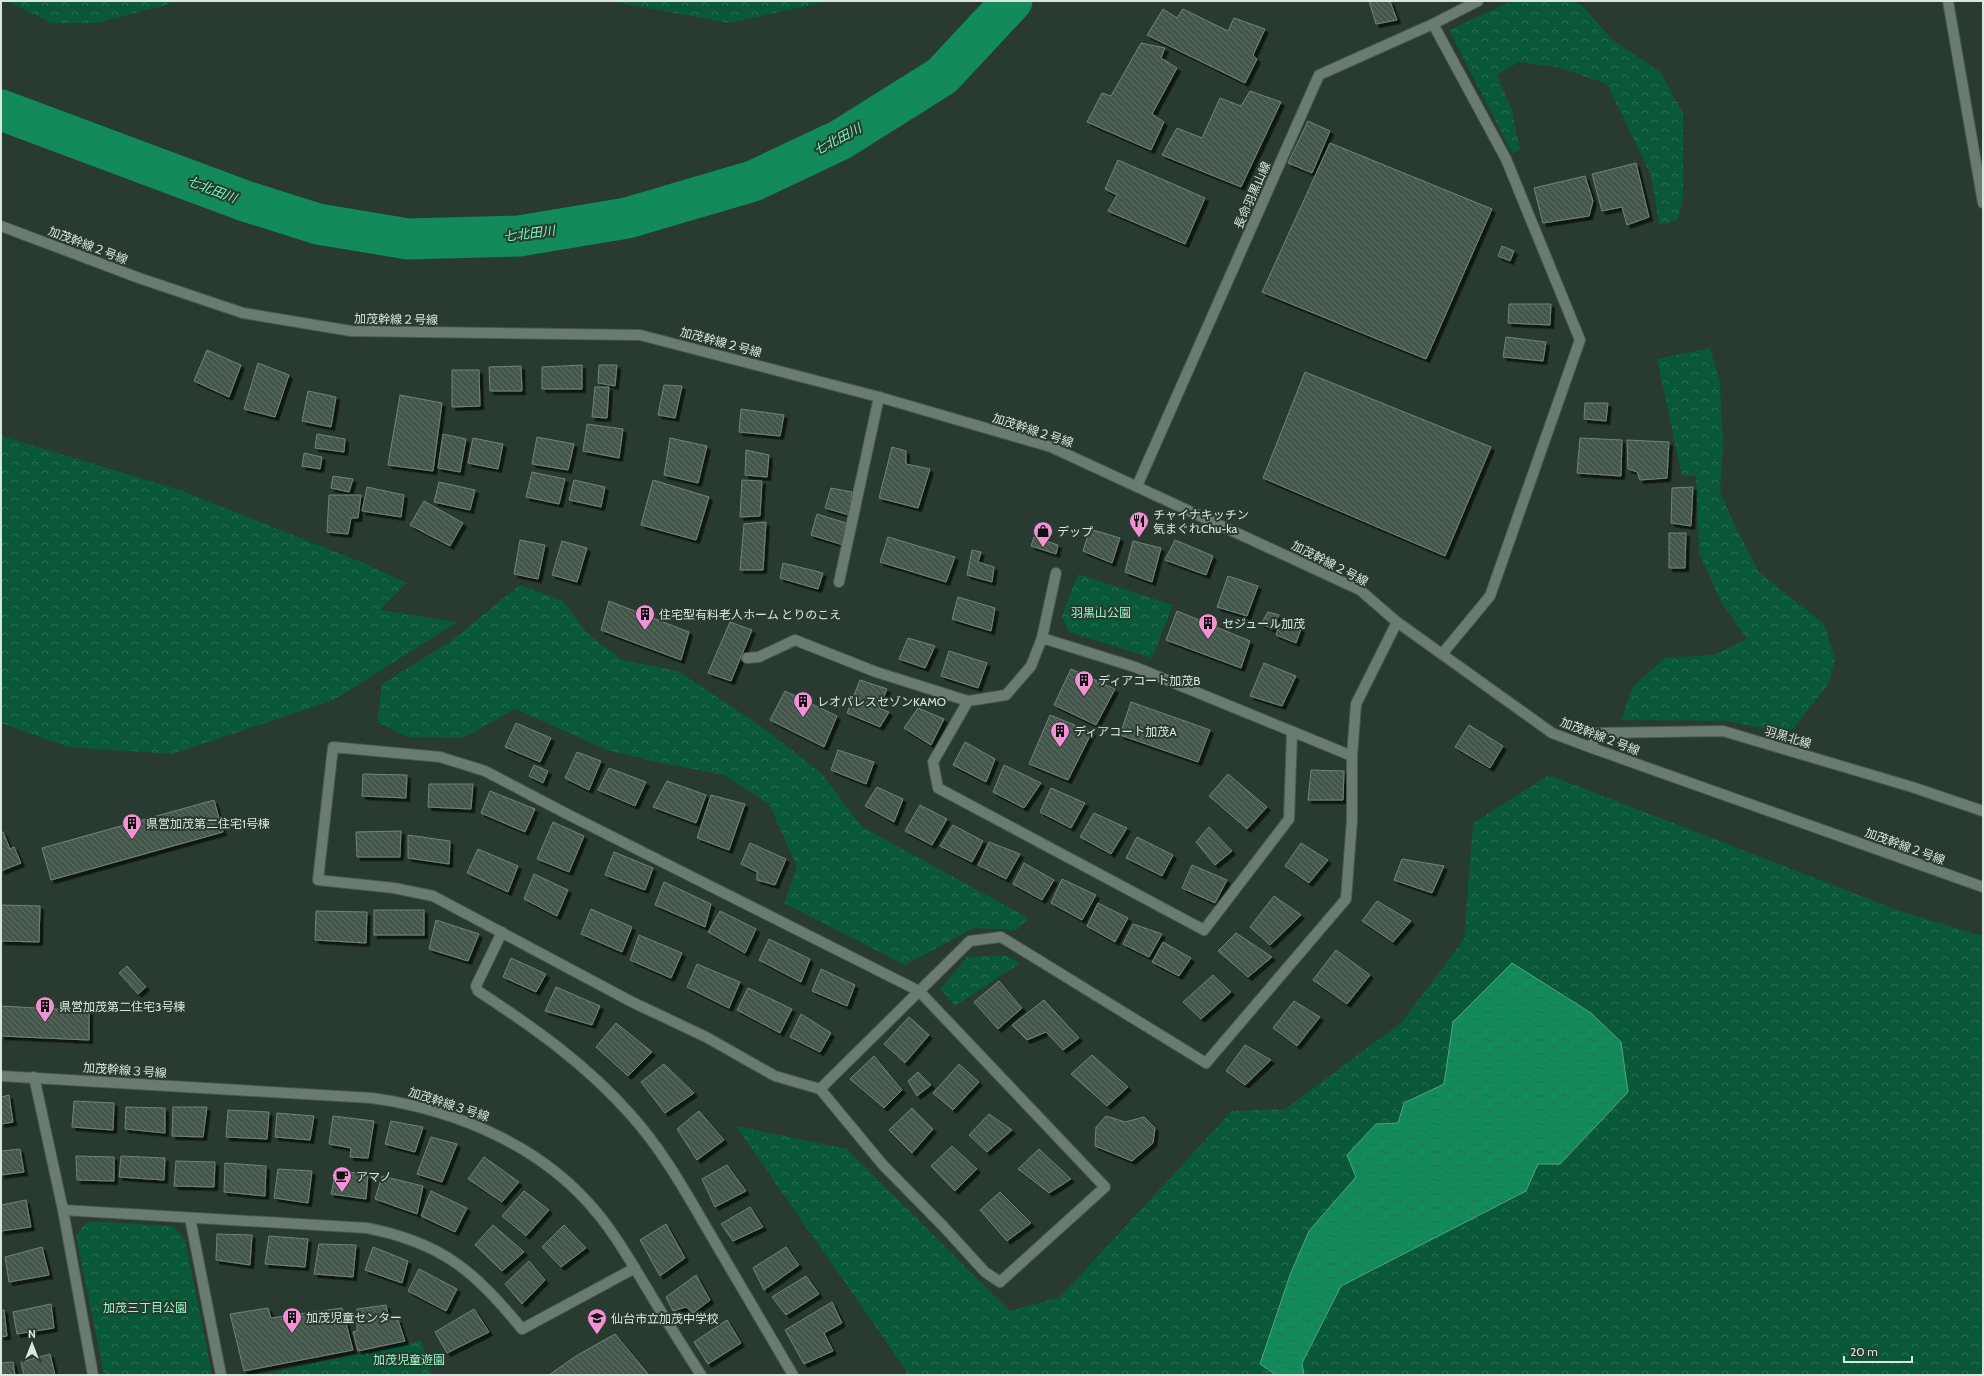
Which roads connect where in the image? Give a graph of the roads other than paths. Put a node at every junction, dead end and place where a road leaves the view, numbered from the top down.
1 (1478, 1) edge
2 (1948, 1) edge
3 (1433, 24) junction
4 (1983, 203) edge
5 (1, 226) edge
6 (879, 397) junction
7 (1137, 486) junction
8 (1056, 573) dead end
9 (839, 582) dead end
10 (1396, 622) junction
11 (1042, 638) junction
12 (1442, 654) junction
13 (747, 658) dead end
14 (968, 701) junction
15 (1292, 732) junction
16 (1592, 748) junction
17 (1352, 756) junction
18 (1983, 811) edge
19 (1983, 887) edge
20 (502, 932) junction
21 (919, 991) junction
22 (1, 1076) edge
23 (34, 1077) junction
24 (820, 1089) junction
25 (63, 1210) junction
26 (190, 1218) junction
27 (634, 1268) junction
28 (93, 1375) edge
29 (221, 1375) edge
30 (701, 1375) edge
31 (793, 1375) edge

1 - 3 street, 長命羽黒山線
2 - 4 street
3 - 7 street, 長命羽黒山線
3 - 12 street
5 - 6 street, 加茂幹線２号線
6 - 7 street, 加茂幹線２号線
6 - 9 street
7 - 10 street, 加茂幹線２号線
8 - 11 street
10 - 12 street, 加茂幹線２号線
10 - 17 street
11 - 14 street
11 - 15 street
12 - 16 street, 加茂幹線２号線
13 - 14 street
14 - 15 street
15 - 17 street
16 - 18 street, 羽黒北線
16 - 19 street, 加茂幹線２号線
17 - 21 street
20 - 21 street
20 - 24 street
20 - 31 street
21 - 24 street
21 - 24 street
22 - 23 street, 加茂幹線３号線
23 - 25 street
23 - 27 street, 加茂幹線３号線
25 - 26 street
25 - 28 street
26 - 27 street
26 - 29 street
27 - 30 street, 加茂幹線３号線

